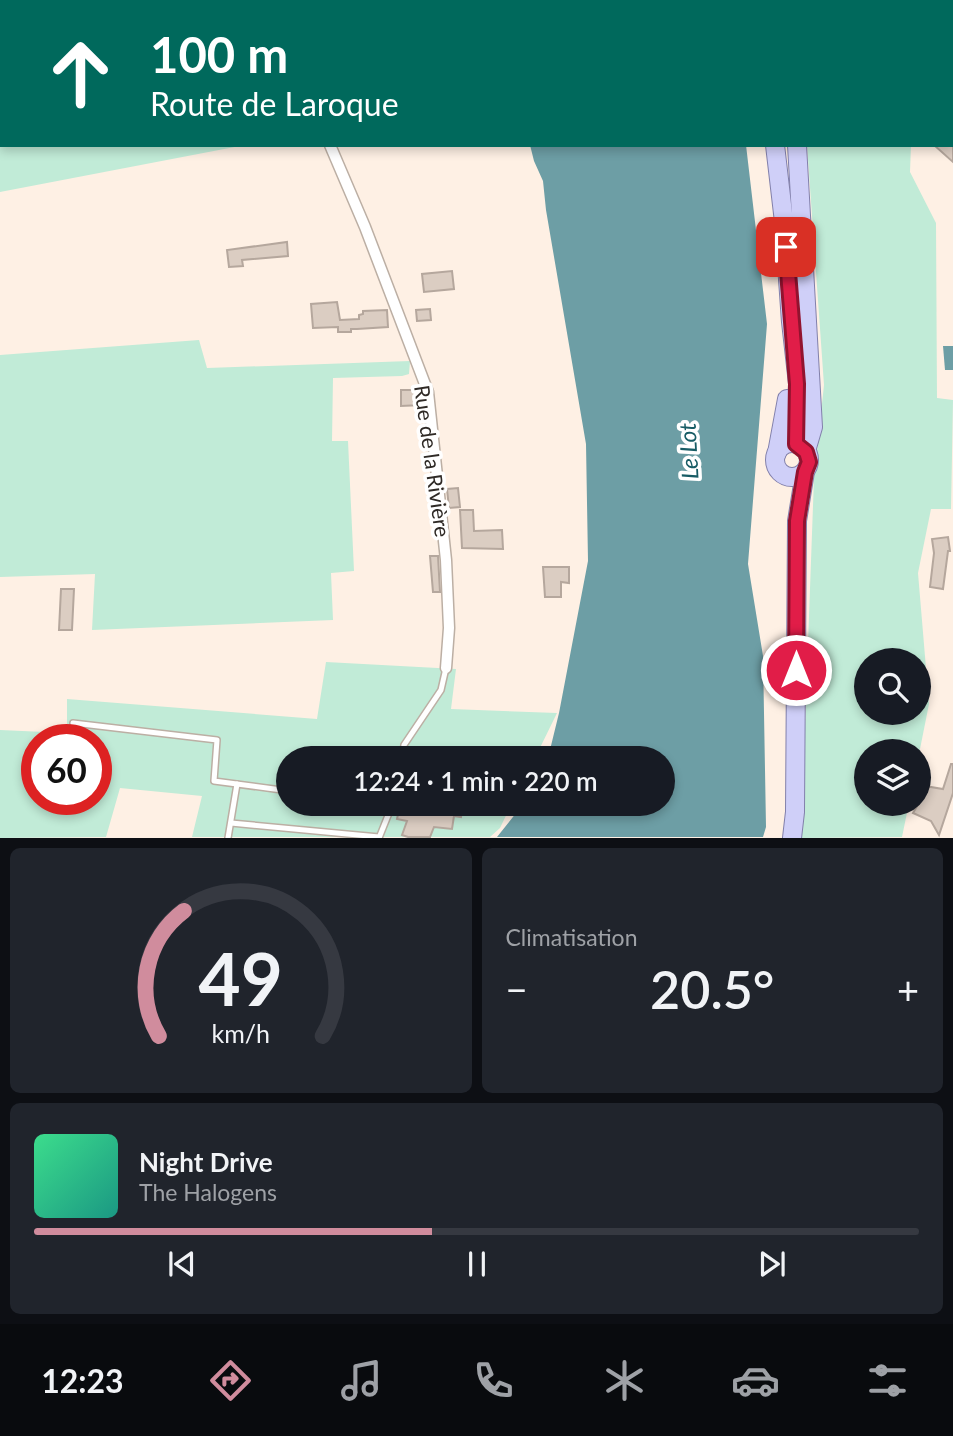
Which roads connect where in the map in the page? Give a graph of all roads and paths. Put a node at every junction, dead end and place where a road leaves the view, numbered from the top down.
1 (331, 147) edge
2 (775, 147) edge
3 (797, 147) edge
4 (790, 322) junction
5 (801, 448) junction
6 (777, 453) junction
7 (805, 472) junction
8 (786, 477) junction
9 (797, 521) junction
10 (446, 668) joint
11 (73, 723) dead end
12 (404, 746) edge
13 (237, 784) junction
14 (276, 789) edge
15 (388, 816) edge
16 (231, 824) junction
17 (379, 837) edge
18 (229, 838) edge
19 (792, 838) edge

1 - 10 street, Rue de la Rivière
2 - 4 main road
3 - 5 main road
4 - 5 main road
4 - 6 main road
5 - 6 main road
5 - 7 main road
6 - 8 main road
7 - 8 main road
7 - 9 main road
8 - 9 main road
9 - 19 main road
10 - 12 lane
11 - 13 lane
13 - 14 lane
13 - 16 lane
15 - 17 lane
16 - 17 lane
16 - 18 lane

